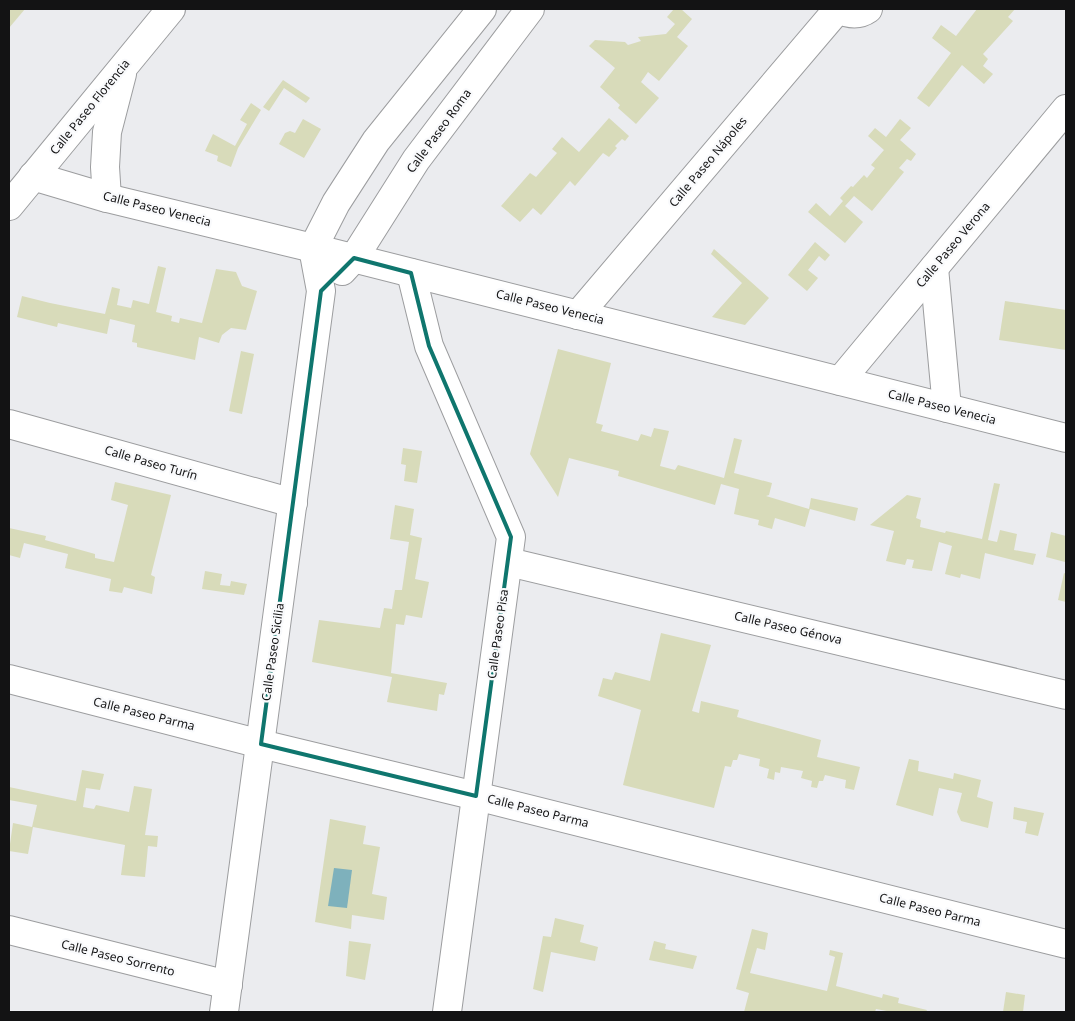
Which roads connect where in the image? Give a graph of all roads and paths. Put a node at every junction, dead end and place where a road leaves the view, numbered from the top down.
1 (171, 9) edge
2 (482, 9) edge
3 (530, 9) edge
4 (838, 9) edge
5 (868, 9) edge
6 (125, 65) junction
7 (1066, 109) edge
8 (33, 176) junction
9 (107, 198) junction
10 (9, 206) edge
11 (313, 248) junction
12 (354, 258) junction
13 (934, 268) junction
14 (411, 273) junction
15 (321, 291) junction
16 (578, 315) junction
17 (840, 381) junction
18 (947, 408) junction
19 (9, 424) edge
20 (1066, 438) edge
21 (293, 503) junction
22 (509, 562) junction
23 (9, 679) edge
24 (1066, 695) edge
25 (261, 744) junction
26 (476, 796) junction
27 (9, 930) edge
28 (1066, 944) edge
29 (228, 986) junction
30 (224, 1012) edge
31 (447, 1012) edge

1 - 6 street, Calle Paseo Florencia
2 - 11 street
3 - 12 street, Calle Paseo Roma
4 - 5 street
4 - 16 street, Calle Paseo Nápoles
6 - 8 street, Calle Paseo Florencia
6 - 9 street
7 - 13 street, Calle Paseo Verona
8 - 9 street, Calle Paseo Venecia
8 - 10 street, Calle Paseo Florencia
9 - 11 street, Calle Paseo Venecia
11 - 12 street, Calle Paseo Venecia
11 - 15 street, Calle Paseo Sicilia
12 - 14 street, Calle Paseo Venecia
12 - 15 street
13 - 17 street, Calle Paseo Verona
13 - 18 street
14 - 16 street, Calle Paseo Venecia
14 - 22 street, Calle Paseo Pisa
15 - 21 street, Calle Paseo Sicilia
16 - 17 street, Calle Paseo Venecia
17 - 18 street, Calle Paseo Venecia
18 - 20 street, Calle Paseo Venecia
19 - 21 street, Calle Paseo Turín
21 - 25 street, Calle Paseo Sicilia
22 - 24 street, Calle Paseo Génova
22 - 26 street, Calle Paseo Pisa
23 - 25 street, Calle Paseo Parma
25 - 26 street, Calle Paseo Parma
25 - 29 street, Calle Paseo Sicilia
26 - 28 street, Calle Paseo Parma
26 - 31 street, Calle Paseo Pisa
27 - 29 street, Calle Paseo Sorrento
29 - 30 street, Calle Paseo Sicilia

